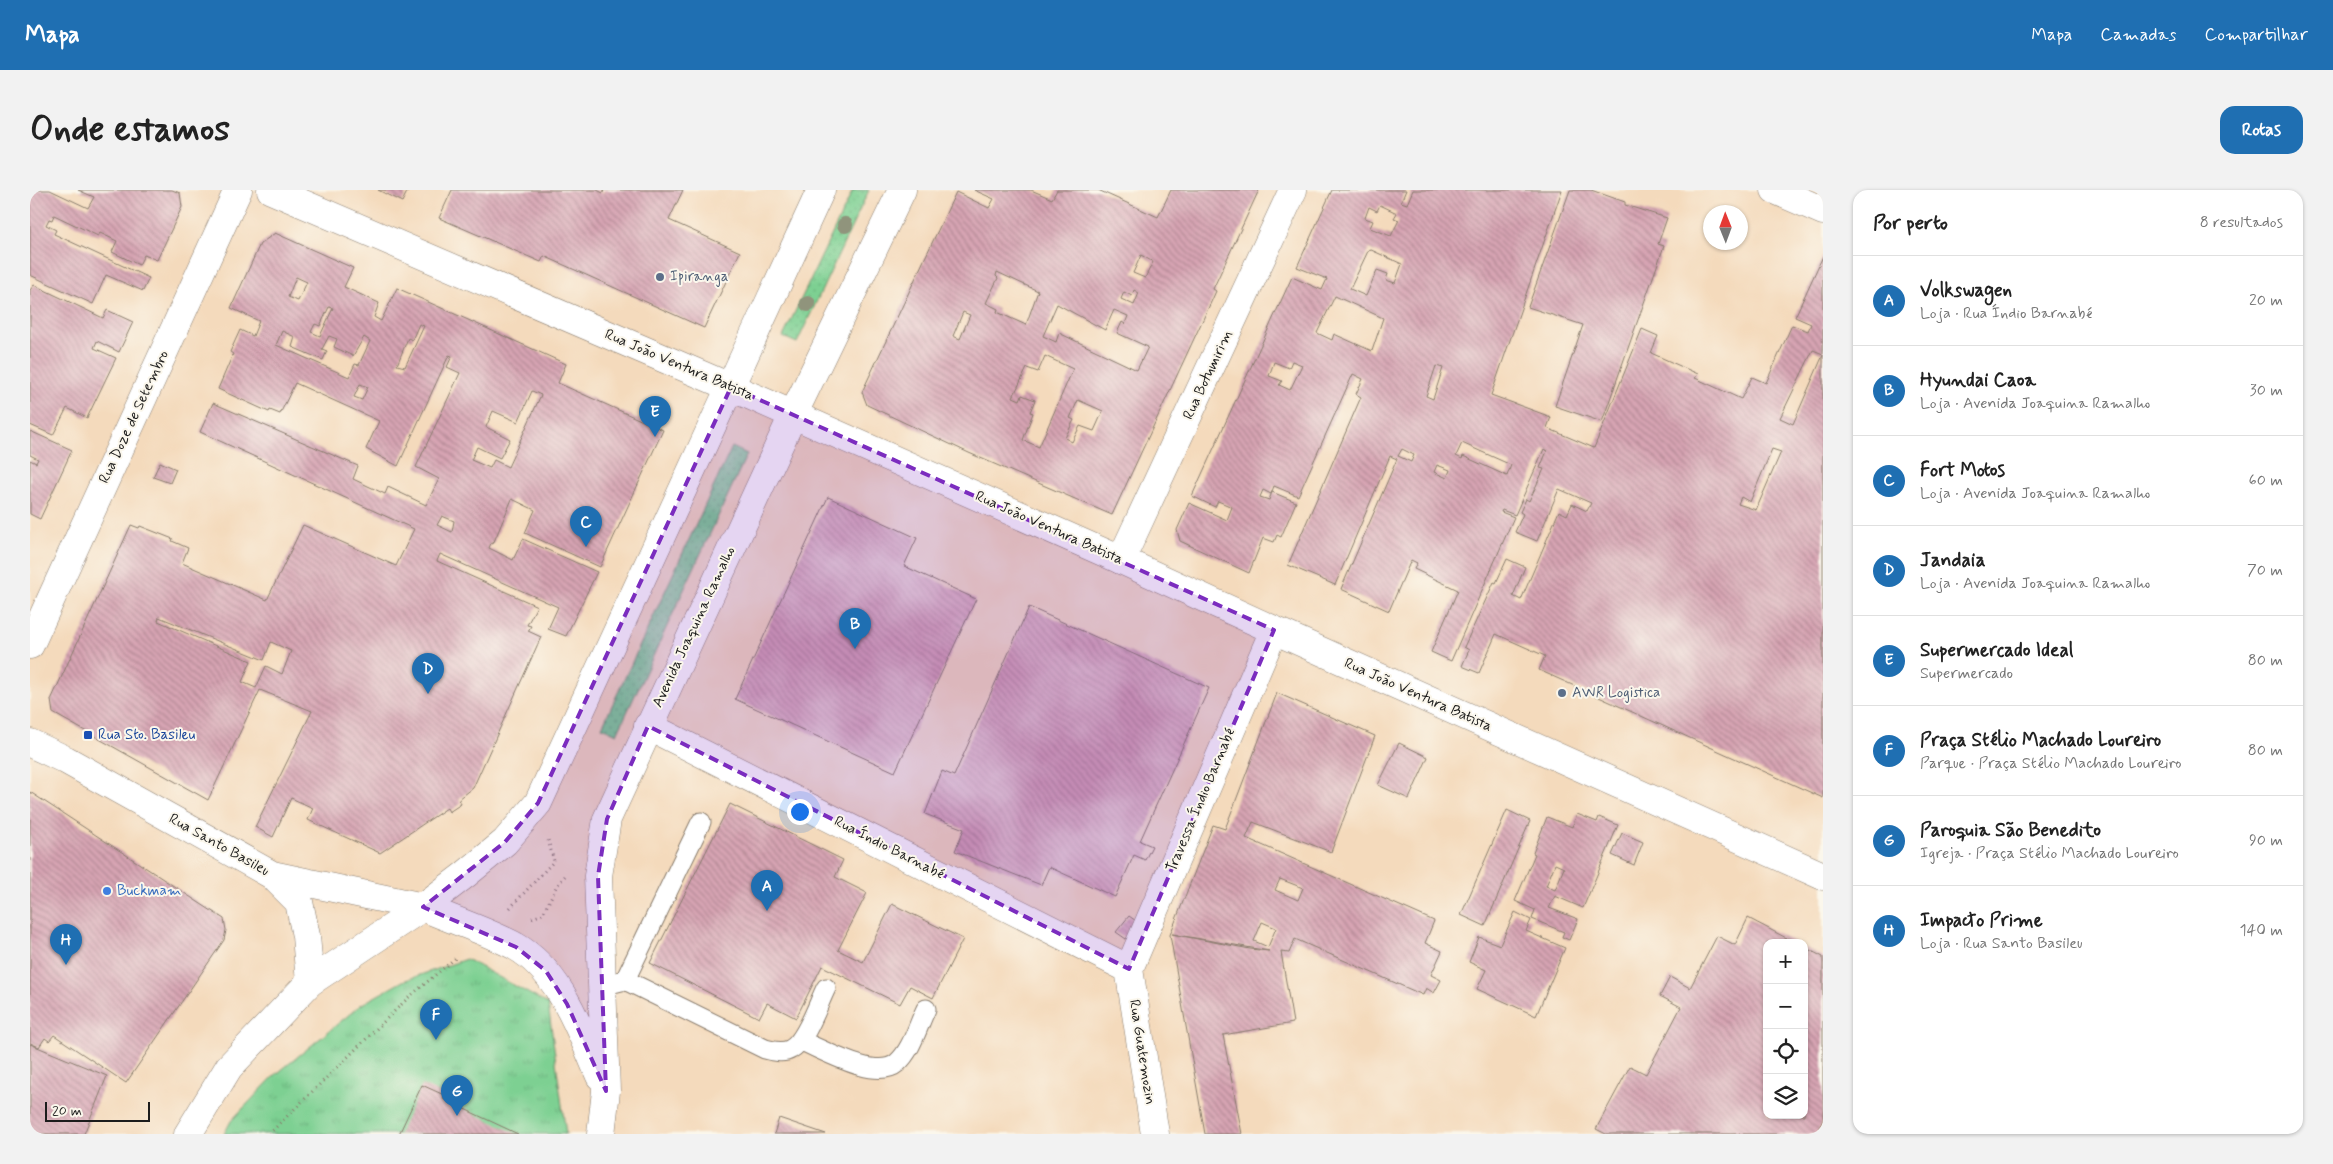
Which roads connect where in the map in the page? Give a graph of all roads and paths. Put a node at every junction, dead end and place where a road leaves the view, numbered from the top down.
1 (238, 190) edge
2 (271, 190) edge
3 (821, 190) edge
4 (902, 190) edge
5 (1293, 190) edge
6 (1775, 190) edge
7 (1823, 211) edge
8 (731, 387) junction
9 (793, 415) junction
10 (1122, 560) junction
11 (1274, 630) junction
12 (30, 645) edge
13 (648, 726) junction
14 (30, 743) edge
15 (538, 803) junction
16 (701, 822) dead end
17 (567, 874) dead end
18 (272, 875) junction
19 (1823, 876) edge
20 (423, 907) junction
21 (507, 911) dead end
22 (528, 920) dead end
23 (1129, 969) junction
24 (439, 973) dead end
25 (310, 982) junction
26 (614, 983) junction
27 (826, 988) dead end
28 (926, 1008) dead end
29 (801, 1041) junction
30 (606, 1091) junction
31 (188, 1134) edge
32 (269, 1134) edge
33 (601, 1134) edge
34 (1156, 1134) edge

1 - 12 street, Rua Doze de Setembro
2 - 8 street, Rua João Ventura Batista
3 - 8 street
4 - 9 street, Avenida Joaquina Ramalho
5 - 10 street, Rua Botumirim
6 - 7 street
8 - 9 street, Rua João Ventura Batista
8 - 15 street
9 - 10 street, Rua João Ventura Batista
9 - 13 street, Avenida Joaquina Ramalho
10 - 11 street, Rua João Ventura Batista
11 - 19 street, Rua João Ventura Batista
11 - 23 street, Travessa Índio Barnabé
13 - 23 street, Rua Índio Barnabé
13 - 26 street, Avenida Joaquina Ramalho
14 - 18 street, Rua Santo Basileu
15 - 20 street
15 - 21 path
16 - 26 lane
17 - 22 path
18 - 20 street, Rua Santo Basileu
18 - 25 street
20 - 25 street
20 - 30 street, Rua Santo Basileu
23 - 34 street, Rua Guatemozin
24 - 32 path
25 - 31 street
26 - 29 lane
26 - 30 street, Avenida Joaquina Ramalho
27 - 29 lane
28 - 29 lane
30 - 33 street, Avenida Joaquina Ramalho

